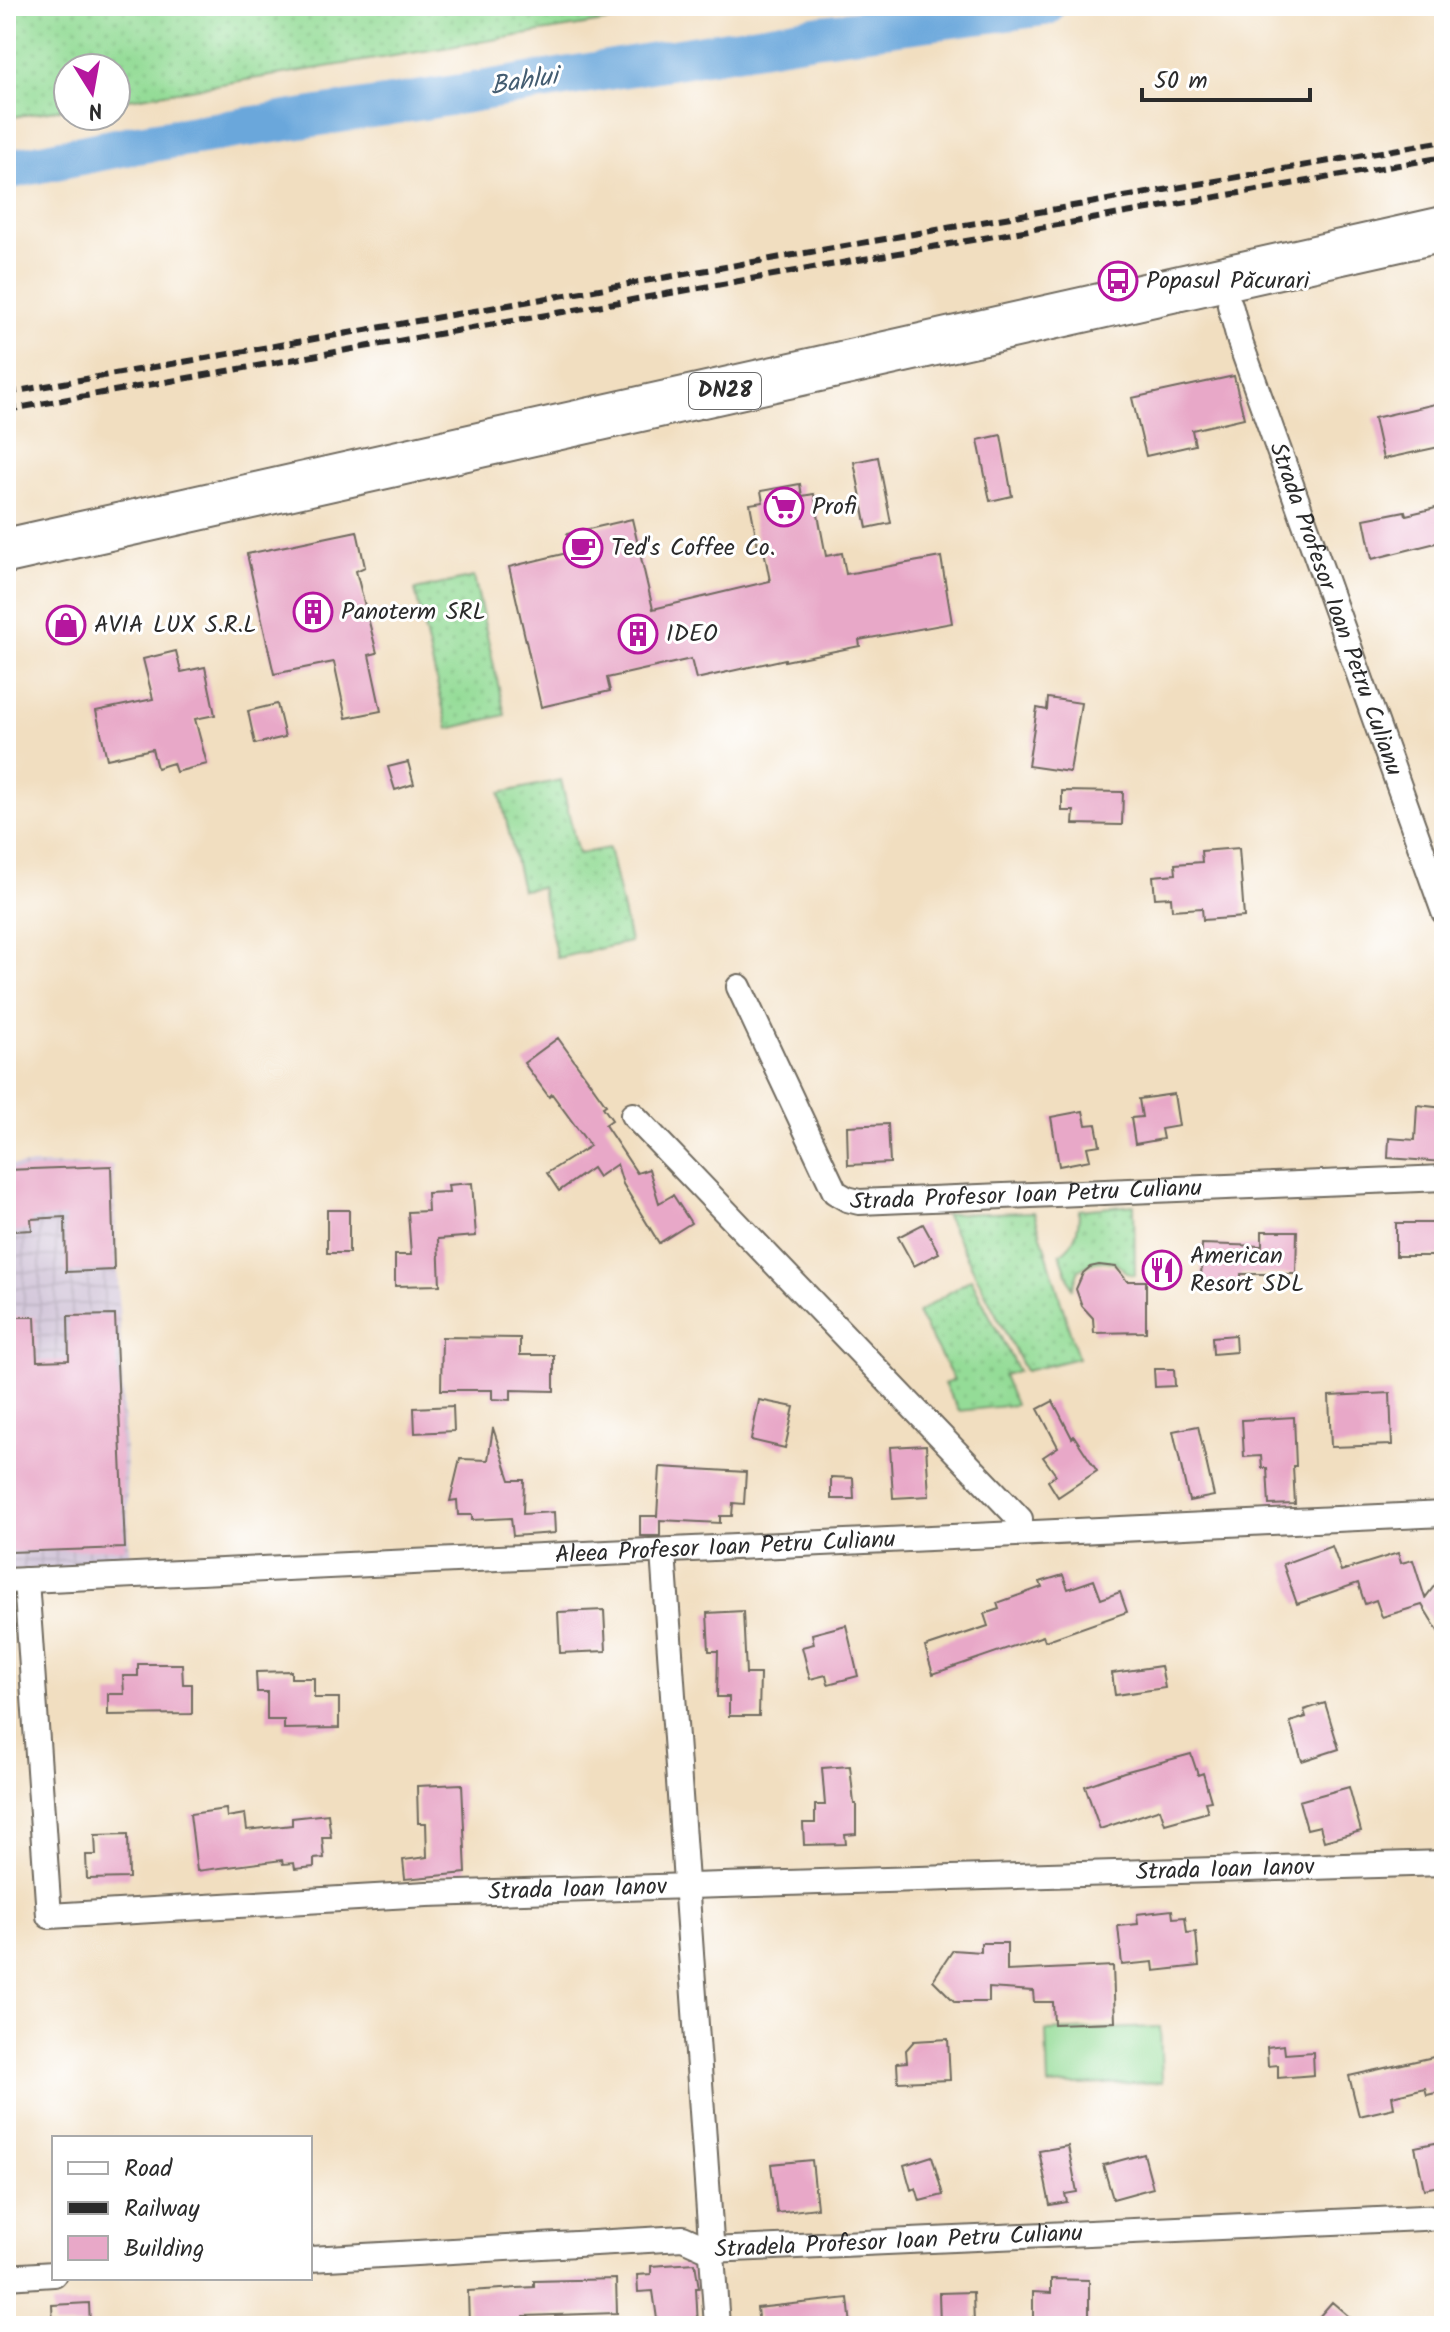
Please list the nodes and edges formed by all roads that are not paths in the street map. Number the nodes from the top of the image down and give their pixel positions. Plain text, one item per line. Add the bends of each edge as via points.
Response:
1 (1444, 229) edge
2 (1444, 258) edge
3 (1230, 305) junction
4 (6, 551) edge
5 (6, 580) edge
6 (1444, 912) edge
7 (739, 987) dead end
8 (633, 1115) dead end
9 (1444, 1178) edge
10 (1444, 1514) edge
11 (1020, 1533) junction
12 (663, 1552) junction
13 (16, 1580) edge
14 (1444, 1863) edge
15 (686, 1887) junction
16 (1444, 2217) edge
17 (710, 2250) junction
18 (312, 2259) edge
19 (52, 2274) edge
20 (6, 2277) edge
21 (717, 2326) edge

1 - 4 highway, DN28
2 - 3 highway, DN28
3 - 5 highway, DN28
3 - 6 street, Strada Profesor Ioan Petru Culianu
7 - 9 street, Strada Profesor Ioan Petru Culianu via 835,1192 847,1199
8 - 11 street via 1020,1519
10 - 11 street, Aleea Profesor Ioan Petru Culianu
11 - 12 street, Aleea Profesor Ioan Petru Culianu
12 - 13 street, Aleea Profesor Ioan Petru Culianu
12 - 15 street
13 - 15 street, Strada Ioan Ianov via 49,1916 427,1894
14 - 15 street, Strada Ioan Ianov
15 - 17 street
16 - 17 street, Stradela Profesor Ioan Petru Culianu
17 - 18 street, Stradela Profesor Ioan Petru Culianu via 683,2238
17 - 21 street
19 - 20 street

